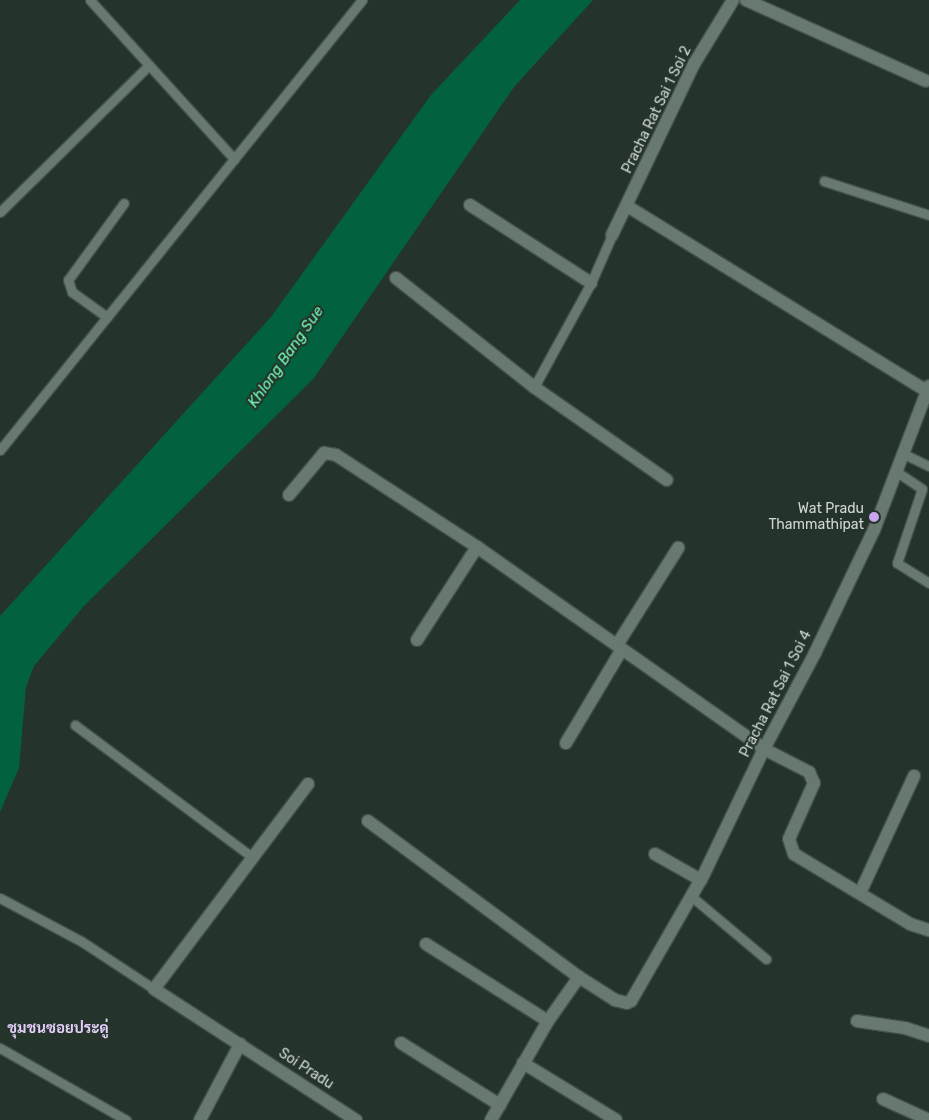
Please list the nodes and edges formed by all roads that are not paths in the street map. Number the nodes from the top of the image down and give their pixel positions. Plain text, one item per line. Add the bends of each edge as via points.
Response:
1 (90, 0) edge
2 (362, 0) edge
3 (733, 0) edge
4 (746, 0) edge
5 (149, 66) junction
6 (926, 81) dead end
7 (234, 159) junction
8 (824, 181) dead end
9 (124, 202) dead end
10 (470, 206) dead end
11 (627, 206) junction
12 (0, 212) edge
13 (929, 216) edge
14 (612, 235) joint
15 (396, 278) dead end
16 (591, 283) junction
17 (108, 317) junction
18 (534, 387) junction
19 (928, 389) edge
20 (0, 450) edge
21 (904, 454) junction
22 (929, 466) edge
23 (896, 472) junction
24 (668, 480) dead end
25 (289, 496) dead end
26 (477, 547) junction
27 (678, 548) dead end
28 (929, 583) edge
29 (417, 640) dead end
30 (620, 647) junction
31 (75, 725) dead end
32 (566, 743) dead end
33 (764, 749) junction
34 (914, 776) dead end
35 (308, 784) dead end
36 (368, 822) dead end
37 (656, 854) dead end
38 (252, 857) junction
39 (701, 880) junction
40 (860, 893) junction
41 (691, 896) junction
42 (0, 898) edge
43 (929, 930) edge
44 (426, 944) dead end
45 (766, 959) dead end
46 (579, 977) junction
47 (154, 989) junction
48 (548, 1021) junction
49 (857, 1021) dead end
50 (929, 1036) edge
51 (401, 1043) dead end
52 (240, 1044) junction
53 (0, 1048) edge
54 (523, 1063) junction
55 (883, 1099) dead end
56 (500, 1105) junction
57 (126, 1120) edge
58 (200, 1120) edge
59 (356, 1120) edge
60 (491, 1120) edge
61 (616, 1120) edge
62 (929, 1120) edge

1 - 5 lane
2 - 7 lane
3 - 11 street, Pracha Rat Sai 1 Soi 2 via 694,64
4 - 6 street
5 - 7 lane
5 - 12 lane
7 - 17 lane
8 - 13 lane
9 - 17 lane via 68,280 72,292
10 - 16 street
11 - 14 street, Pracha Rat Sai 1 Soi 2
11 - 19 street
14 - 16 lane
15 - 18 street
16 - 18 lane
17 - 20 lane
18 - 24 street
19 - 21 street, Pracha Rat Sai 1 Soi 4
21 - 22 lane
21 - 23 street, Pracha Rat Sai 1 Soi 4
23 - 28 lane via 922,489 896,563
23 - 33 street, Pracha Rat Sai 1 Soi 4 via 874,530 820,644
25 - 26 street via 307,470 324,452 330,452
26 - 29 street
26 - 30 street
27 - 30 street
30 - 32 street
30 - 33 street
31 - 38 lane
33 - 39 street, Pracha Rat Sai 1 Soi 4
33 - 40 street via 809,772 814,784 788,839 794,854
34 - 40 street
35 - 38 street
36 - 46 street
37 - 39 street
38 - 47 street
39 - 41 street, Pracha Rat Sai 1 Soi 4
40 - 43 street via 910,924
41 - 45 lane
41 - 46 street, Pracha Rat Sai 1 Soi 4 via 627,1004
42 - 47 lane via 82,941
44 - 48 street
46 - 48 street
47 - 52 street, Soi Pradu
48 - 54 street
49 - 50 street via 905,1028
51 - 56 street
52 - 58 street
52 - 59 street, Soi Pradu
53 - 57 lane
54 - 56 street
54 - 61 street
55 - 62 street
56 - 60 street

